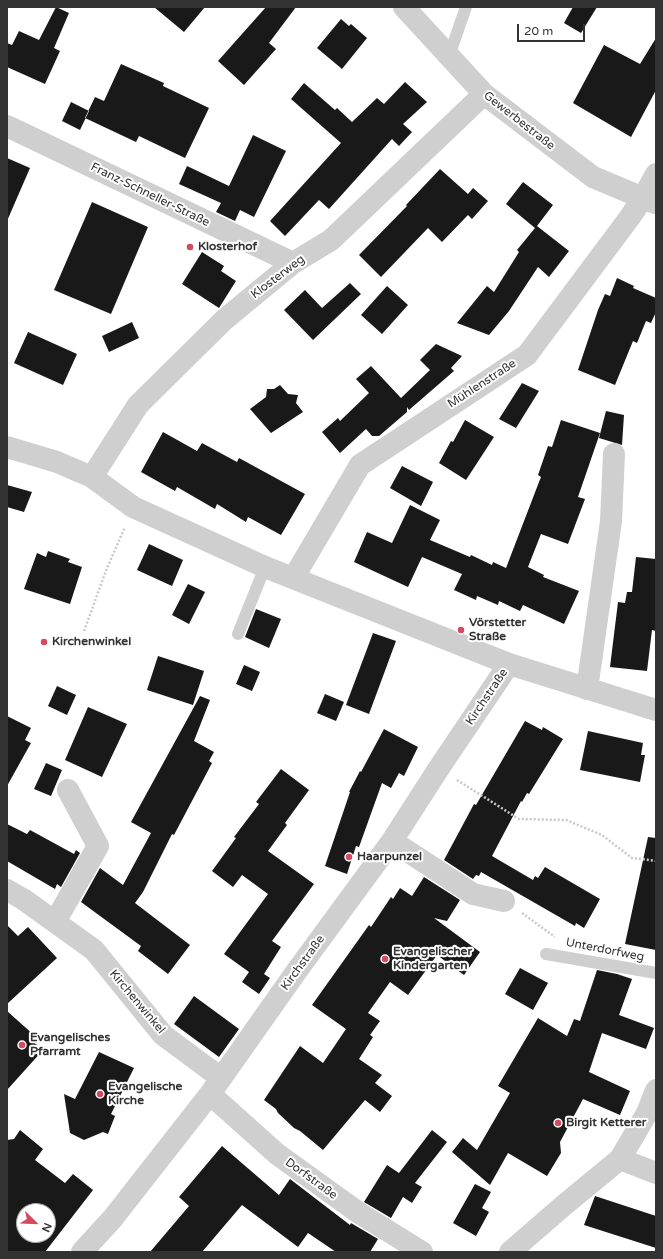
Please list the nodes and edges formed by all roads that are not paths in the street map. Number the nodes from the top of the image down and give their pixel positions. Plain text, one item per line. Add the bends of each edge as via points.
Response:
1 (404, 7) edge
2 (466, 7) edge
3 (449, 56) junction
4 (484, 94) junction
5 (7, 126) edge
6 (656, 174) edge
7 (649, 201) edge
8 (293, 263) junction
9 (7, 447) edge
10 (614, 454) dead end
11 (92, 477) junction
12 (265, 566) junction
13 (294, 577) junction
14 (238, 634) dead end
15 (510, 664) junction
16 (587, 689) junction
17 (656, 710) edge
18 (68, 790) dead end
19 (392, 841) junction
20 (12, 900) edge
21 (504, 901) road end
22 (55, 922) junction
23 (546, 954) dead end
24 (656, 973) edge
25 (216, 1086) junction
26 (656, 1090) edge
27 (620, 1159) junction
28 (656, 1173) edge
29 (82, 1252) edge
30 (422, 1252) edge
31 (510, 1252) edge

1 - 3 street, Gewerbestraße
2 - 3 lane
3 - 4 street, Gewerbestraße
4 - 7 street, Gewerbestraße via 593,177
4 - 8 street, Klosterweg via 331,240
5 - 8 street, Franz-Schneller-Straße
6 - 7 street, Mühlenstraße
7 - 13 street, Mühlenstraße via 526,355 360,465
8 - 11 street, Klosterweg via 224,320 138,405
9 - 11 street via 57,462
10 - 16 street via 610,521
11 - 12 street via 133,507
12 - 13 street
12 - 14 lane
13 - 15 street
15 - 16 street
15 - 19 street, Kirchstraße via 438,768
16 - 17 street
18 - 22 street via 98,846
19 - 21 street via 473,894
19 - 25 street, Kirchstraße
20 - 22 street, Kirchenwinkel
22 - 25 street, Kirchenwinkel via 94,950 163,1035
23 - 24 lane
25 - 29 street, Kirchstraße via 113,1218
25 - 30 street, Dorfstraße via 277,1154 359,1213
26 - 27 street via 647,1113
27 - 28 street
27 - 31 street

